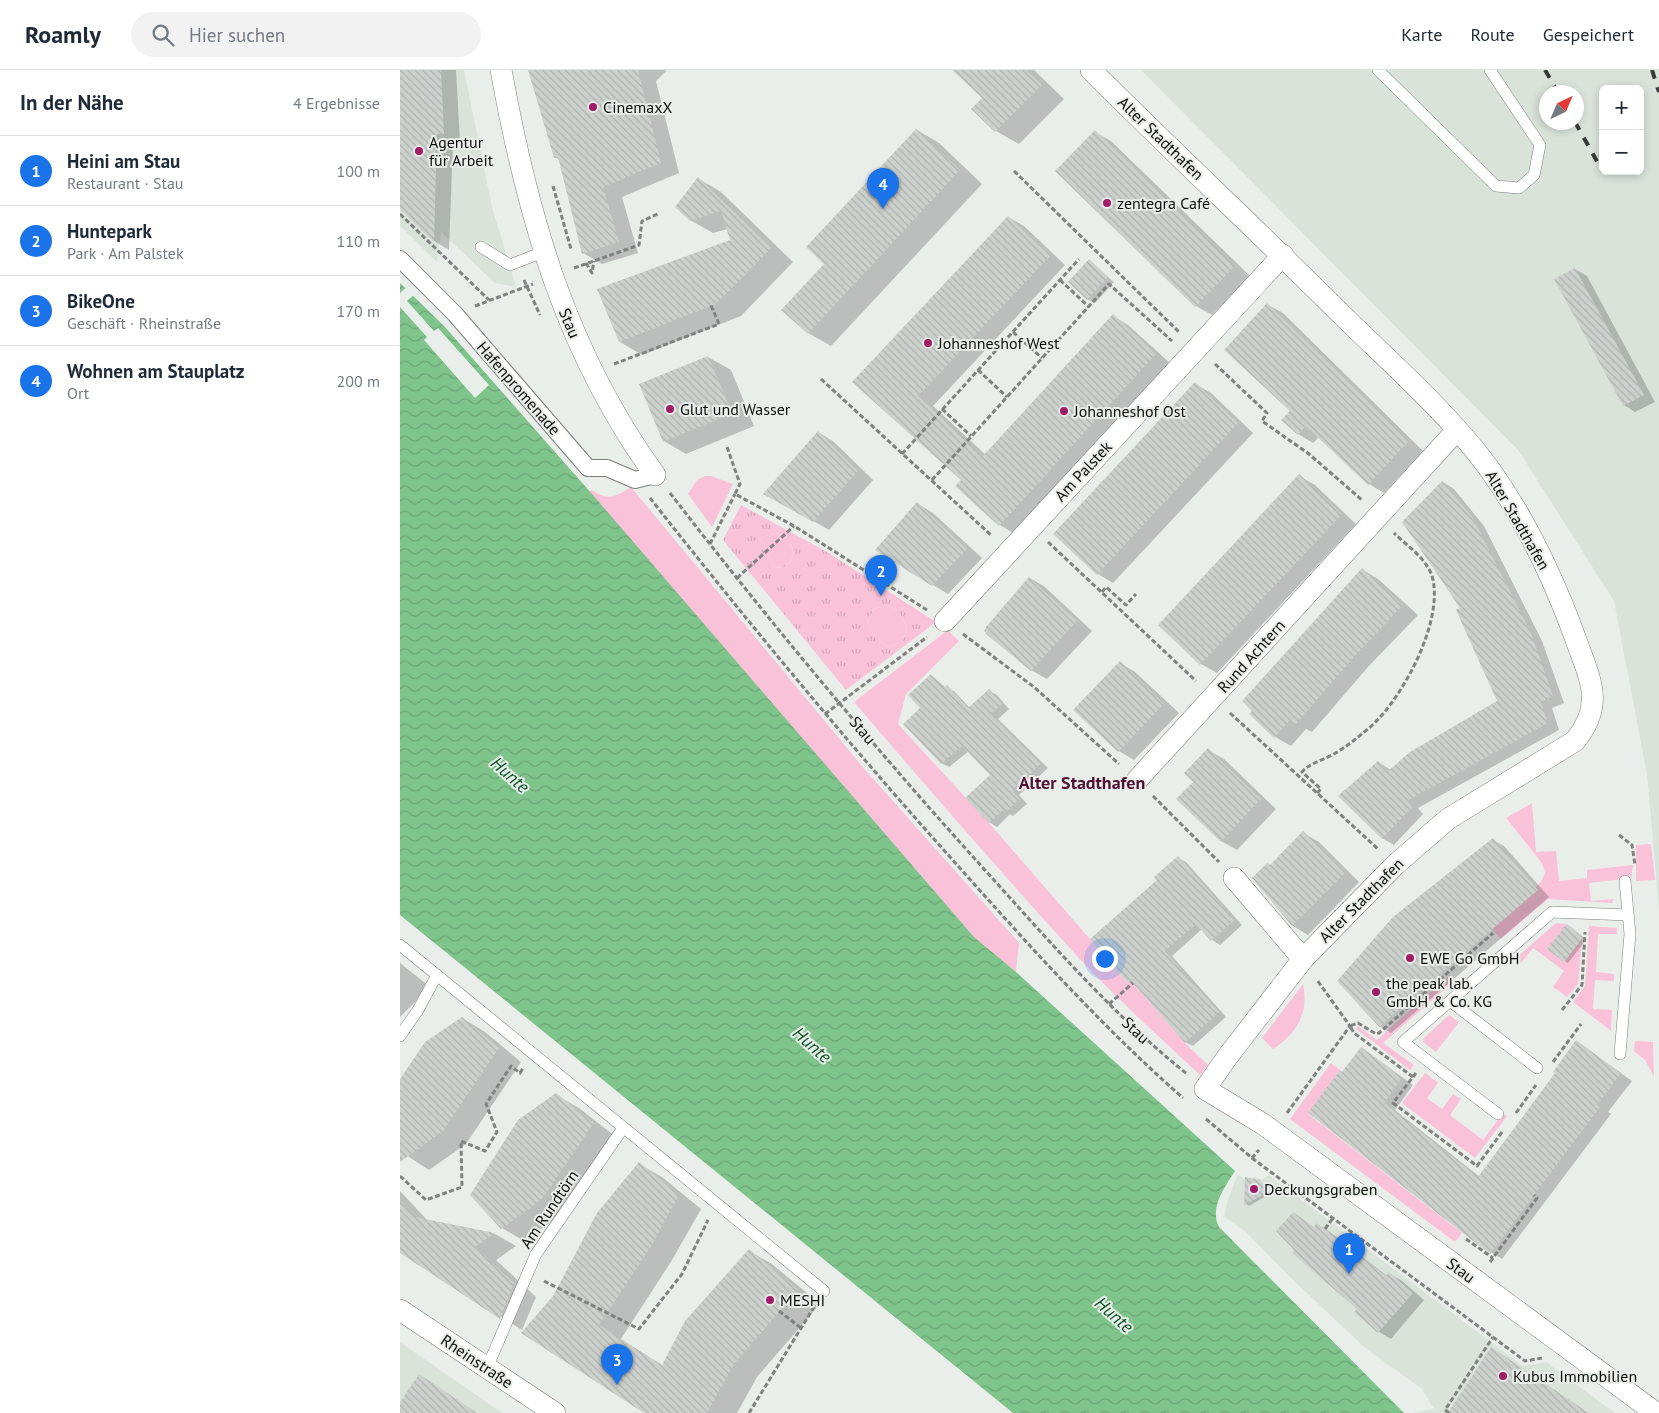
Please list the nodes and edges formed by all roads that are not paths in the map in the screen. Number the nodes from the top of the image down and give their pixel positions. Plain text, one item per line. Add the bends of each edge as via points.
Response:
1 (501, 70) edge
2 (1090, 70) edge
3 (1378, 70) edge
4 (1490, 70) edge
5 (481, 247) dead end
6 (543, 252) junction
7 (1283, 255) junction
8 (400, 259) edge
9 (1457, 430) junction
10 (645, 477) joint
11 (945, 621) road end
12 (1137, 780) road end
13 (1234, 878) road end
14 (1625, 883) road end
15 (1628, 915) junction
16 (400, 945) edge
17 (1302, 959) junction
18 (437, 975) junction
19 (1450, 1001) junction
20 (400, 1036) edge
21 (1620, 1054) dead end
22 (1537, 1068) dead end
23 (1205, 1089) joint
24 (1498, 1114) dead end
25 (623, 1128) junction
26 (824, 1291) road end
27 (400, 1310) edge
28 (487, 1368) junction
29 (555, 1413) edge
30 (1656, 1413) edge

1 - 6 street, Stau via 525,187
2 - 7 street, Alter Stadthafen
3 - 4 lane via 1496,186 1518,188 1534,175 1540,145
5 - 6 lane via 510,265
6 - 10 street, Stau via 568,321
7 - 9 street, Alter Stadthafen
7 - 11 street, Am Palstek
8 - 10 street, Hafenpromenade via 455,314 588,468 607,468
9 - 12 street, Rund Achtern
9 - 17 street, Alter Stadthafen via 1487,466 1513,506 1550,575 1592,686 1593,708 1586,727 1575,742 1448,818 1395,865
13 - 17 street
14 - 15 lane
15 - 19 lane via 1552,912
15 - 21 lane via 1630,934
16 - 18 lane
17 - 23 street, Alter Stadthafen
18 - 20 lane
18 - 25 lane
19 - 22 lane
19 - 24 lane via 1402,1042
23 - 30 street, Stau via 1273,1131
25 - 26 lane
25 - 28 lane, Am Rundtörn via 536,1254
27 - 28 street, Rheinstraße
28 - 29 street, Rheinstraße

